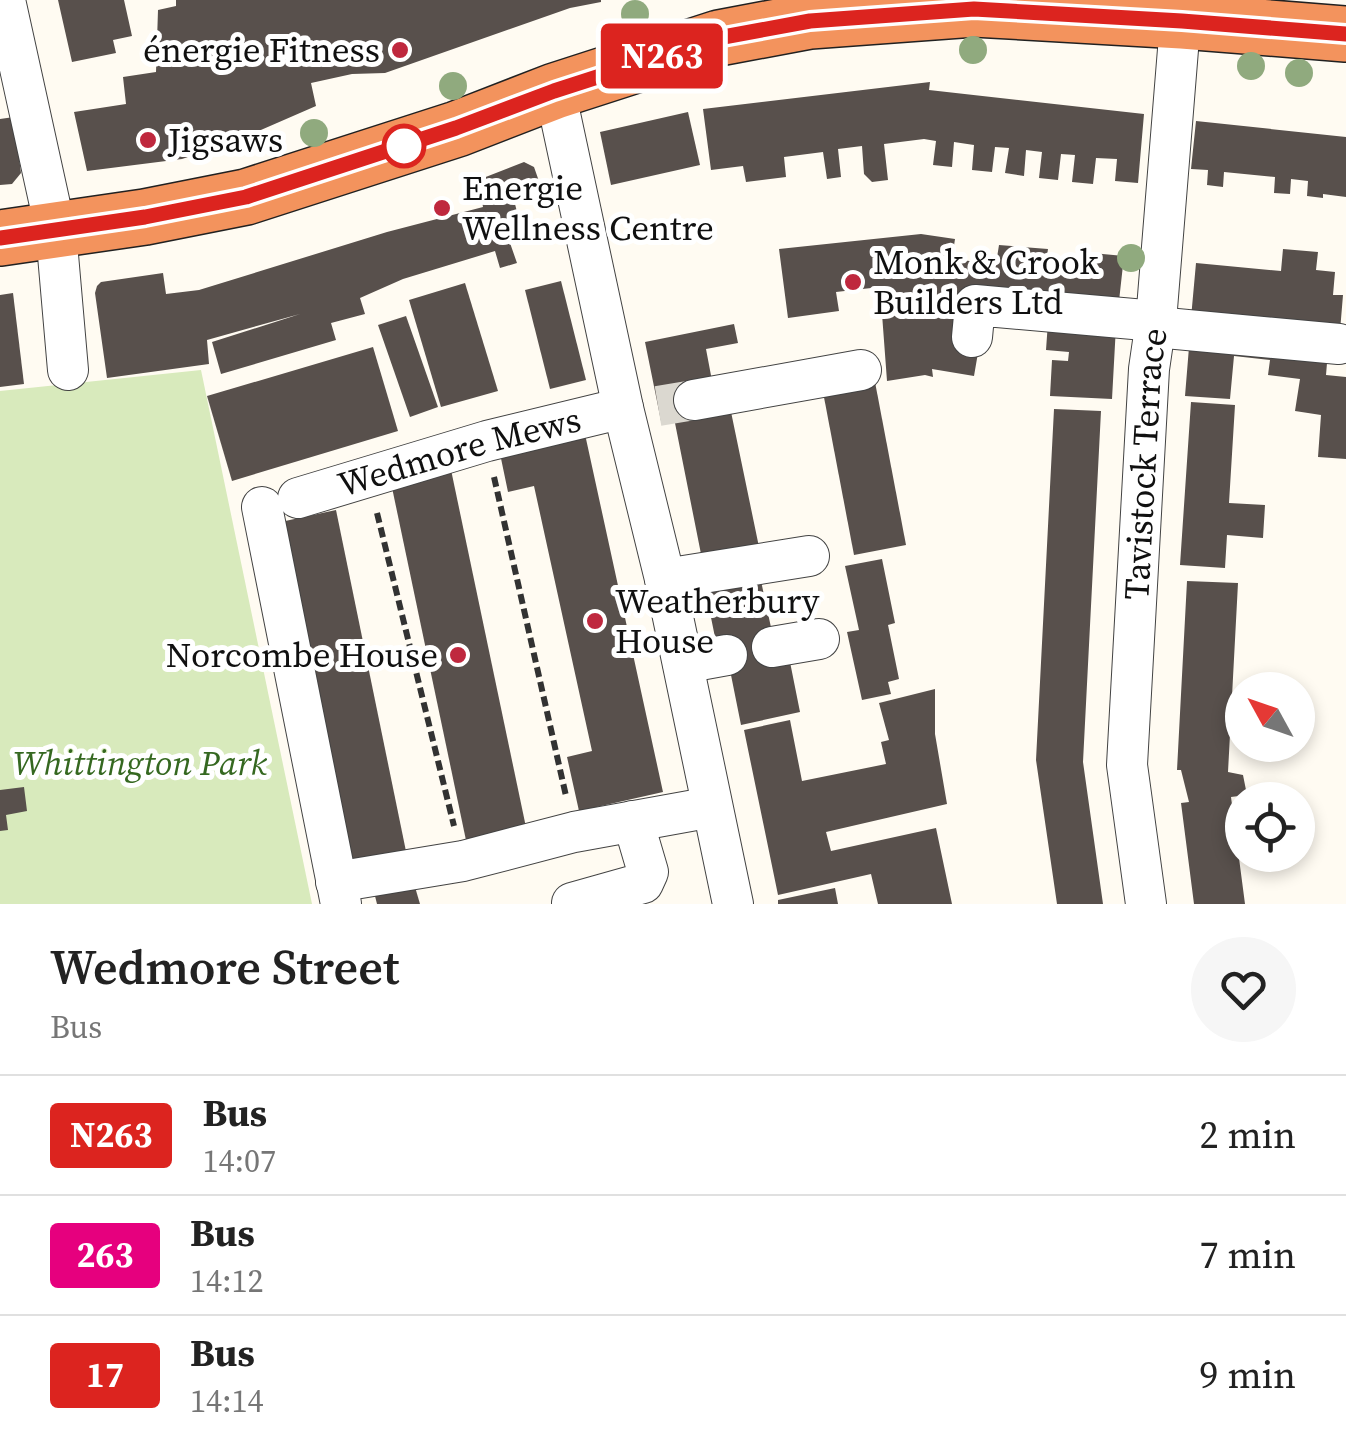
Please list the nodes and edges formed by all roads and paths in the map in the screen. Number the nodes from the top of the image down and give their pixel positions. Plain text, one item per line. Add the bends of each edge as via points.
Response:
1 (4, 0) edge
2 (974, 5) edge
3 (808, 10) edge
4 (1182, 10) edge
5 (1346, 34) edge
6 (554, 91) junction
7 (56, 232) junction
8 (0, 238) edge
9 (1155, 324) junction
10 (972, 337) dead end
11 (1339, 344) dead end
12 (68, 370) dead end
13 (861, 370) dead end
14 (650, 408) junction
15 (487, 441) junction
16 (368, 476) junction
17 (809, 556) dead end
18 (665, 579) junction
19 (819, 638) dead end
20 (772, 647) dead end
21 (727, 655) dead end
22 (683, 663) junction
23 (712, 807) junction
24 (633, 821) junction
25 (574, 832) junction
26 (463, 861) junction
27 (338, 893) edge
28 (572, 902) edge
29 (733, 904) edge
30 (1146, 904) edge

1 - 7 street
2 - 3 highway
2 - 4 highway
3 - 6 highway
4 - 5 highway
4 - 9 street, Tavistock Terrace
6 - 7 highway via 246,197
6 - 14 street
7 - 8 highway
7 - 12 street
9 - 10 street via 976,306
9 - 11 street
9 - 30 street, Tavistock Terrace via 1127,765
13 - 14 street, Wedmore Mews
14 - 15 street, Wedmore Mews
14 - 18 street
15 - 16 street, Wedmore Mews
15 - 25 path
16 - 26 path
16 - 27 street, Wedmore Mews via 280,503
17 - 18 street
18 - 22 street
19 - 20 street
21 - 22 street
22 - 23 street
23 - 24 street
23 - 29 street
24 - 25 street
24 - 28 street via 648,872 643,883
25 - 26 street
26 - 27 street

